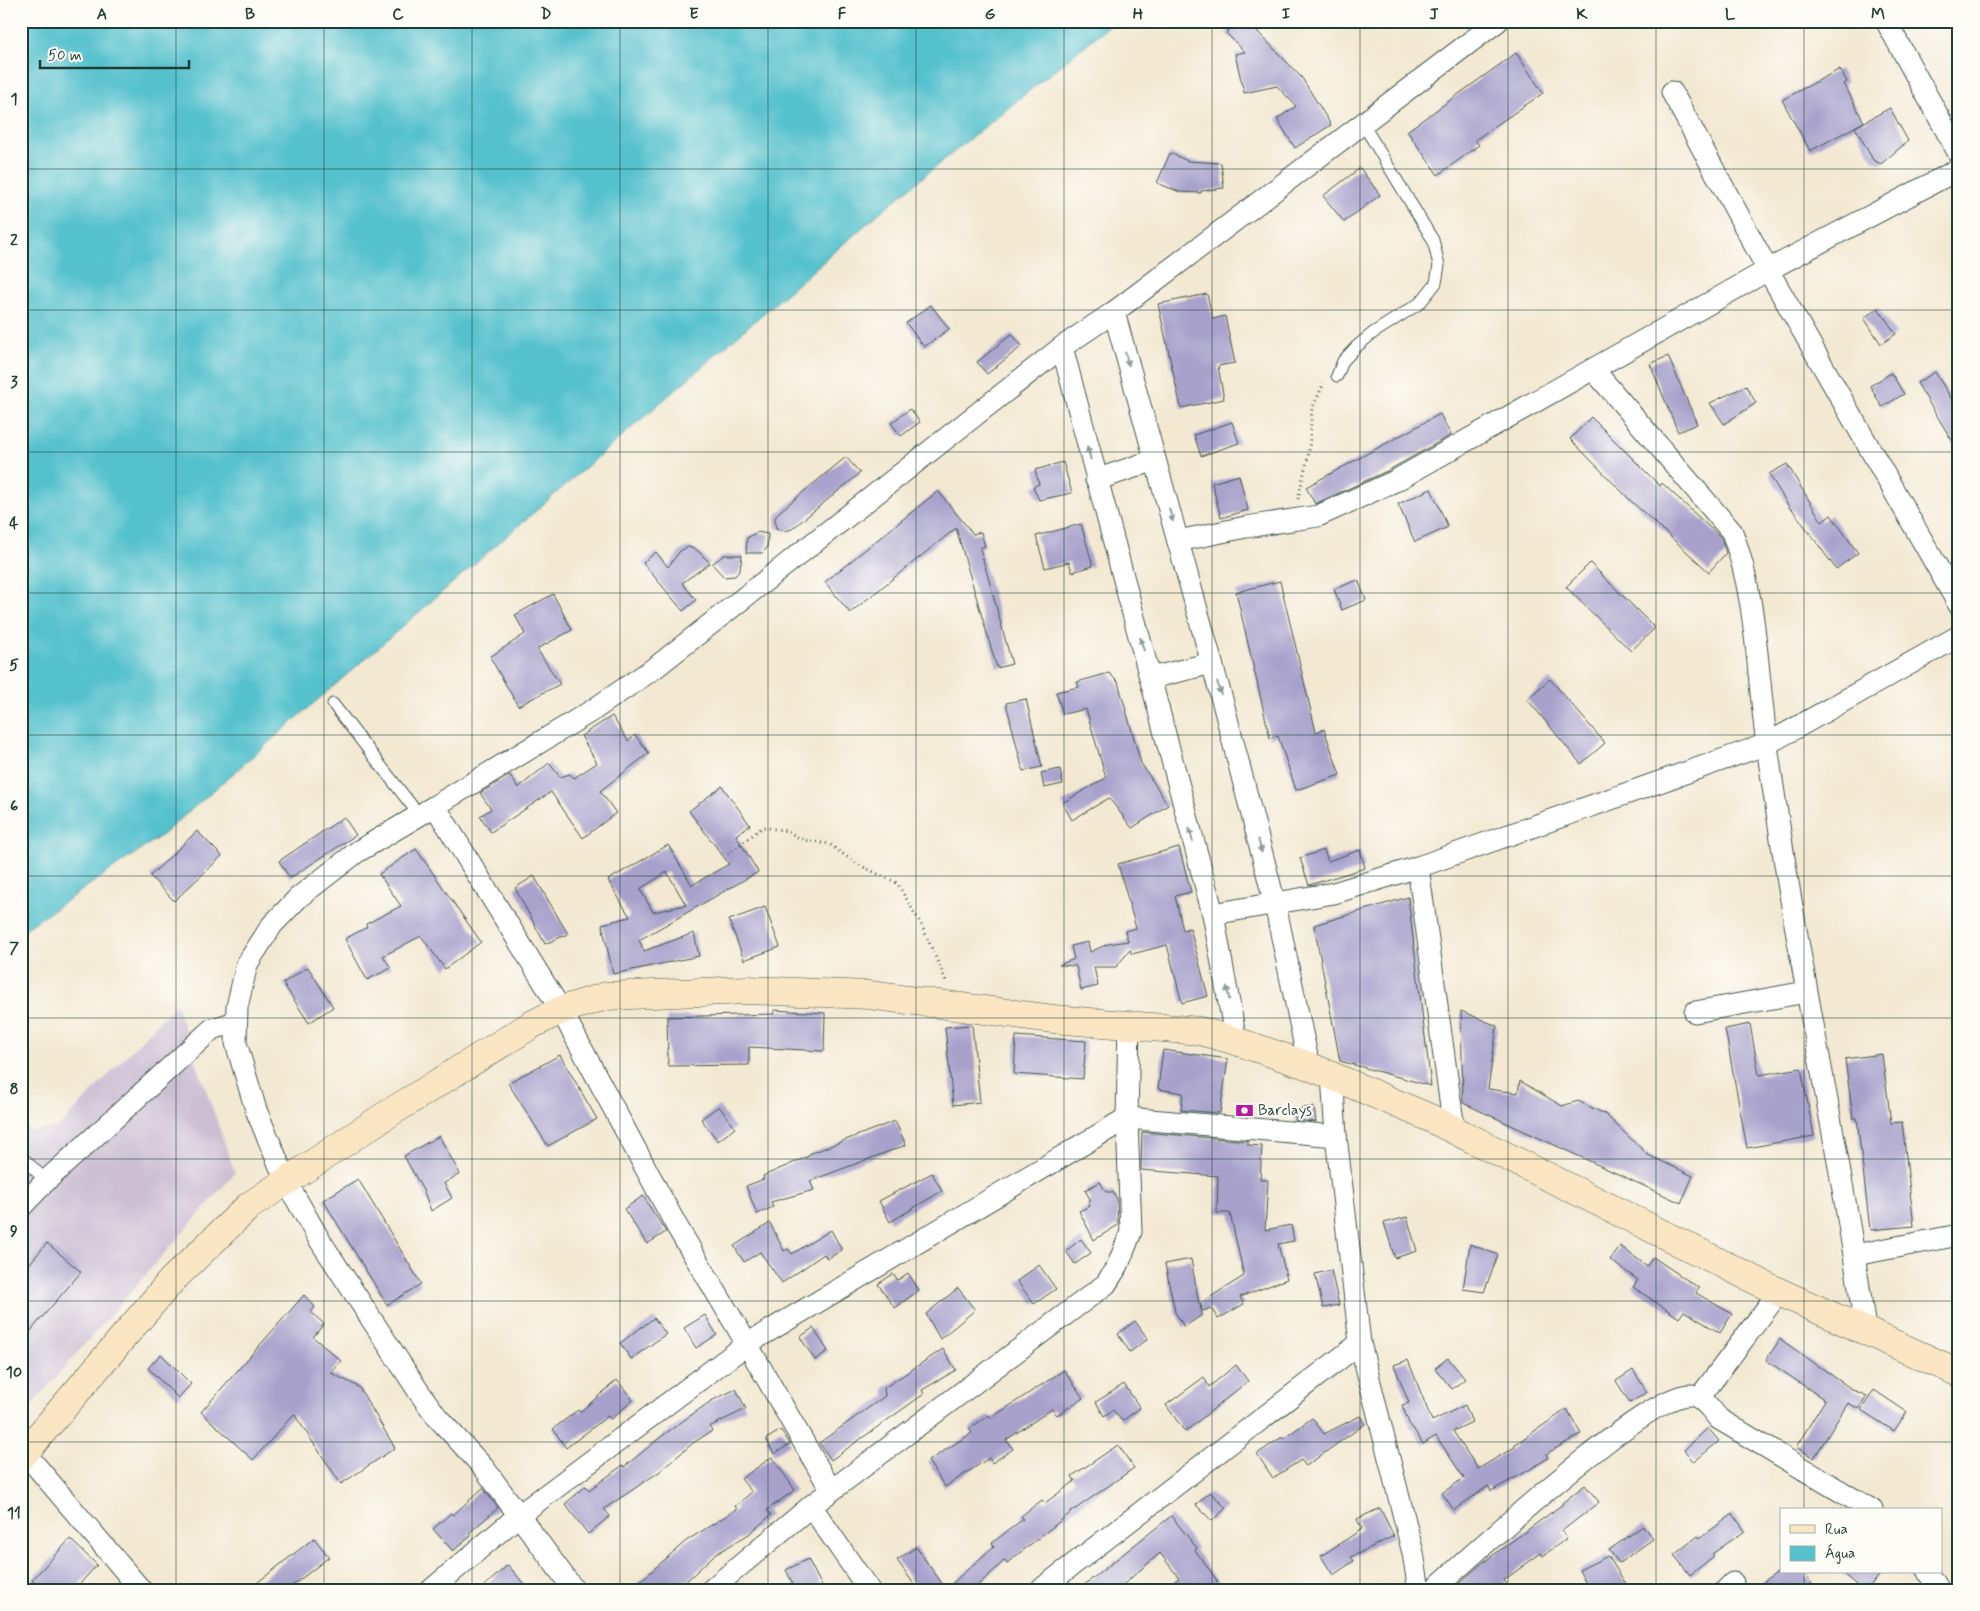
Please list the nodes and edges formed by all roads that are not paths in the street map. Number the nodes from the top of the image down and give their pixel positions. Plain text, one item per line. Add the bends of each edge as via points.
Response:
1 (1498, 21) edge
2 (1886, 21) edge
3 (1672, 92) dead end
4 (1363, 124) junction
5 (1958, 156) edge
6 (1768, 270) junction
7 (1114, 312) junction
8 (1062, 347) junction
9 (1593, 369) junction
10 (1337, 376) road end
11 (1155, 460) junction
12 (1096, 480) junction
13 (1178, 541) junction
14 (1959, 605) edge
15 (1959, 636) edge
16 (1212, 663) junction
17 (1152, 678) junction
18 (332, 704) dead end
19 (1767, 744) junction
20 (427, 810) junction
21 (1418, 867) junction
22 (1275, 904) junction
23 (1213, 914) junction
24 (1806, 992) junction
25 (560, 1010) junction
26 (1695, 1012) dead end
27 (236, 1022) junction
28 (1129, 1025) junction
29 (1236, 1041) junction
30 (1320, 1071) junction
31 (1127, 1118) junction
32 (1454, 1129) junction
33 (1336, 1136) junction
34 (21, 1156) edge
35 (46, 1181) junction
36 (286, 1181) junction
37 (21, 1207) edge
38 (1959, 1235) edge
39 (1855, 1255) junction
40 (1779, 1292) junction
41 (1865, 1329) junction
42 (1360, 1343) junction
43 (747, 1344) junction
44 (1959, 1373) edge
45 (1700, 1397) junction
46 (23, 1455) edge
47 (831, 1490) junction
48 (810, 1506) junction
49 (1869, 1508) edge
50 (518, 1516) junction
51 (1929, 1574) edge
52 (141, 1590) edge
53 (431, 1590) edge
54 (574, 1590) edge
55 (712, 1590) edge
56 (869, 1590) edge
57 (1040, 1590) edge
58 (1419, 1590) edge
59 (1433, 1590) edge
60 (1939, 1590) edge

1 - 4 street
2 - 5 street
3 - 6 street
4 - 7 street
4 - 10 lane via 1433,240 1439,265 1436,284 1420,303 1356,347 1343,361
5 - 6 street via 1836,236
6 - 9 street
6 - 14 street
7 - 8 street
7 -> 11 street
12 -> 8 street
8 - 20 street via 656,667 593,710
9 - 13 street via 1395,481 1318,516
9 - 19 street via 1732,532 1741,555 1755,620
11 - 12 street
11 -> 13 street
17 -> 12 street
13 - 16 street
15 - 19 street
16 - 17 street
16 -> 22 street
23 -> 17 street
18 - 20 lane
19 - 21 street
19 - 24 street
20 - 25 street
20 - 27 street via 357,852 299,897 272,925 247,964
21 - 22 street via 1334,894
21 - 32 street
22 - 23 street
22 - 30 street
29 -> 23 street
24 - 26 street
24 - 39 street
25 - 28 street via 606,996 748,990 869,995
25 - 36 street via 380,1119
25 - 43 street via 676,1225
27 - 35 street via 212,1029
27 - 36 street via 236,1043 256,1110
28 - 29 street via 1200,1031
28 - 31 street
29 - 30 street
30 - 32 street
30 - 33 street
31 - 33 street
31 - 43 street
31 - 47 street via 1131,1232 1118,1265 1106,1284
32 - 40 street
33 - 42 street
34 - 35 lane
35 - 37 street
36 - 46 street via 249,1206 172,1280
36 - 50 street via 319,1239 419,1392 437,1417 484,1468
38 - 39 street
39 - 41 street
40 - 41 street
40 - 45 street
41 - 44 street
42 - 57 street
42 - 58 street via 1413,1553
43 - 47 street
43 - 50 street
45 - 49 street via 1719,1419
45 - 59 street via 1679,1396 1610,1438
46 - 52 street
47 - 48 street
48 - 55 street
48 - 56 street
50 - 53 street
50 - 54 street
51 - 60 street

